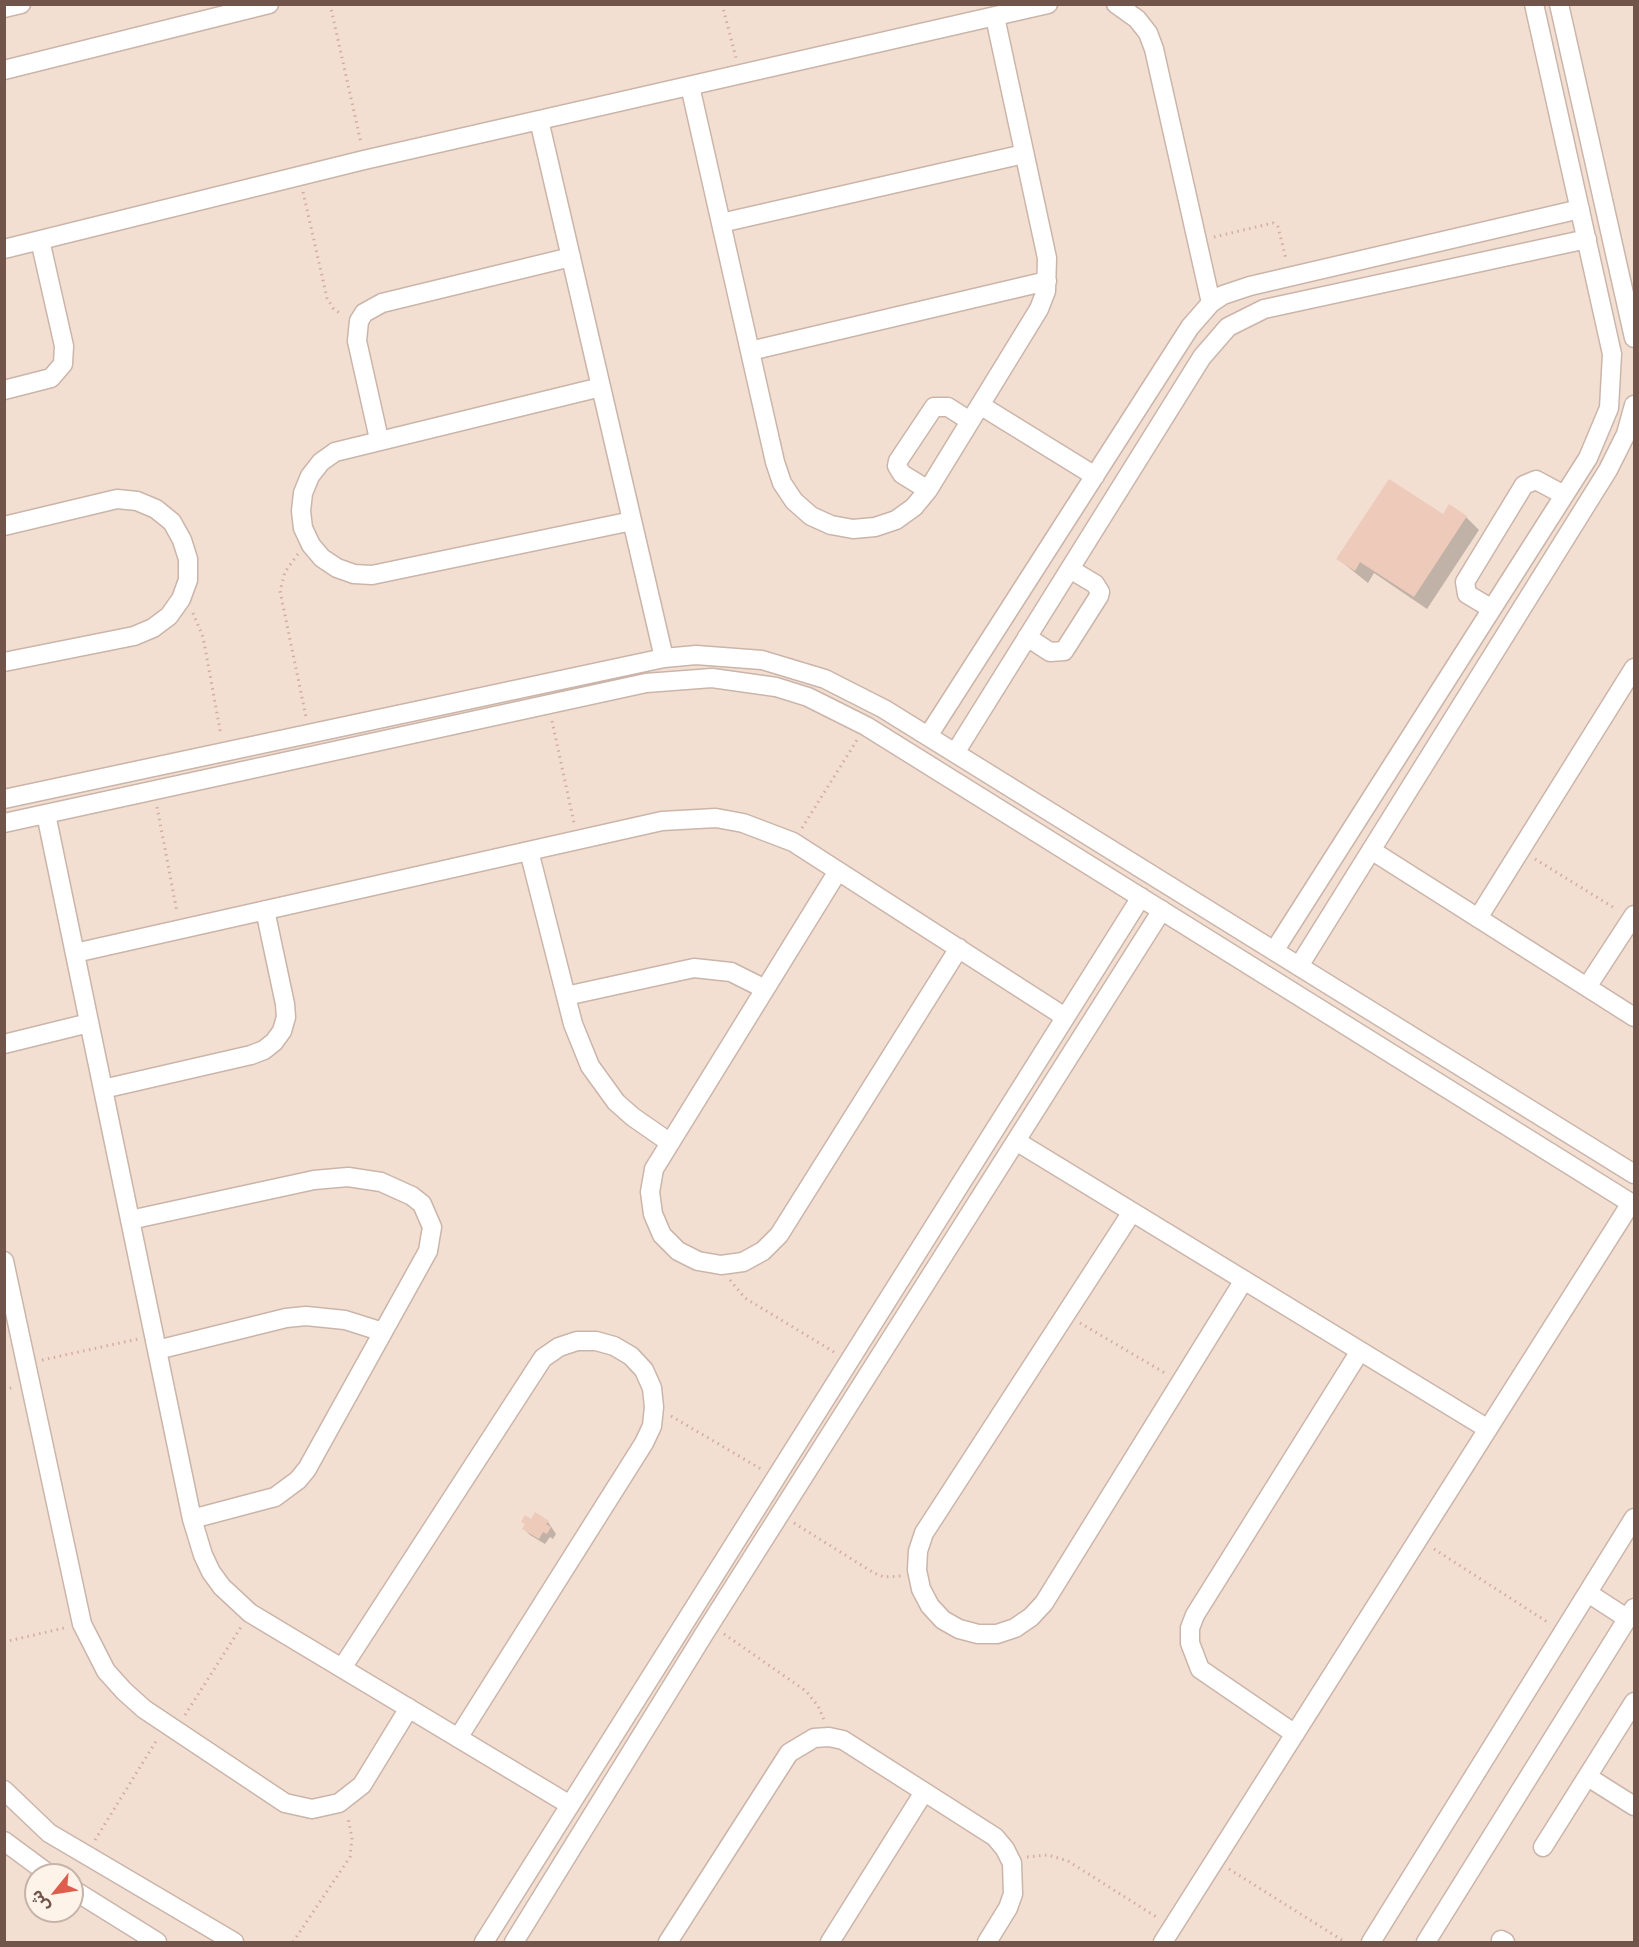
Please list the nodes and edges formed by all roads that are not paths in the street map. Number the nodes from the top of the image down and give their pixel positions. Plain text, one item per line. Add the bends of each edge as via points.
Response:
1 (21, 4) edge
2 (269, 4) edge
3 (1048, 4) edge
4 (1116, 4) edge
5 (1534, 4) edge
6 (1559, 4) edge
7 (4, 8) edge
8 (995, 17) junction
9 (4, 70) edge
10 (690, 86) junction
11 (539, 120) junction
12 (1024, 154) junction
13 (1580, 208) junction
14 (721, 223) junction
15 (1587, 239) junction
16 (40, 240) junction
17 (4, 249) edge
18 (571, 257) junction
19 (1047, 281) junction
20 (1628, 282) edge
21 (1211, 303) junction
22 (1635, 338) edge
23 (750, 351) junction
24 (601, 387) junction
25 (4, 390) edge
26 (980, 405) junction
27 (1635, 405) edge
28 (970, 421) junction
29 (379, 440) junction
30 (1095, 476) junction
31 (928, 490) junction
32 (1564, 495) junction
33 (632, 521) junction
34 (4, 526) edge
35 (1070, 569) junction
36 (1492, 609) junction
37 (1027, 637) junction
38 (664, 658) junction
39 (4, 662) edge
40 (1635, 668) edge
41 (928, 736) junction
42 (955, 753) junction
43 (4, 798) edge
44 (46, 814) junction
45 (4, 823) edge
46 (1371, 850) junction
47 (529, 851) junction
48 (838, 871) junction
49 (1141, 897) junction
50 (265, 910) junction
51 (1162, 910) junction
52 (1633, 917) edge
53 (1478, 918) junction
54 (959, 948) junction
55 (1274, 951) junction
56 (75, 953) junction
57 (1299, 966) junction
58 (1587, 987) junction
59 (765, 989) junction
60 (566, 996) junction
61 (1065, 1017) junction
62 (1635, 1017) edge
63 (89, 1023) junction
64 (4, 1044) edge
65 (103, 1089) junction
66 (1016, 1141) junction
67 (669, 1142) junction
68 (1635, 1174) edge
69 (1633, 1204) edge
70 (1132, 1212) junction
71 (130, 1220) junction
72 (4, 1261) edge
73 (1244, 1280) junction
74 (868, 1331) junction
75 (383, 1332) junction
76 (155, 1343) junction
77 (888, 1343) junction
78 (1360, 1351) junction
79 (1488, 1429) junction
80 (1635, 1518) edge
81 (192, 1519) junction
82 (1588, 1593) junction
83 (1631, 1613) edge
84 (685, 1622) junction
85 (707, 1629) junction
86 (342, 1668) junction
87 (1635, 1702) edge
88 (409, 1708) junction
89 (1294, 1734) junction
90 (458, 1738) junction
91 (1588, 1777) junction
92 (4, 1790) edge
93 (924, 1792) junction
94 (570, 1805) junction
95 (1635, 1806) edge
96 (4, 1841) edge
97 (1543, 1847) dead end
98 (34, 1863) edge
99 (84, 1896) edge
100 (1168, 1935) edge
101 (157, 1942) edge
102 (234, 1942) edge
103 (484, 1942) edge
104 (516, 1942) edge
105 (668, 1942) edge
106 (830, 1942) edge
107 (987, 1942) edge
108 (1371, 1942) edge
109 (1426, 1942) edge

1 - 7 street
2 - 9 street
3 - 8 street
4 - 21 street via 1137,19 1154,49
5 - 13 street
6 - 20 street
8 - 10 street
8 - 12 street
10 - 11 street
10 - 14 street
11 - 16 street
11 - 18 street
12 - 14 street
12 - 19 street via 1047,258
13 - 15 street
13 - 21 street via 1236,289
14 - 23 street
15 - 32 street via 1612,354 1612,390 1597,442
15 - 35 street via 1264,309 1237,321 1213,341 1202,357
16 - 17 street
16 - 25 street via 64,346 63,364 51,378
18 - 24 street
18 - 29 street via 372,306 359,321 357,341
19 - 23 street
19 - 26 street via 1039,309
20 - 22 street
21 - 30 street via 1190,327
23 - 31 street via 782,483 811,516 853,529 875,527 896,520
24 - 29 street
24 - 33 street
26 - 28 street
26 - 30 street
27 - 46 street via 1608,470
28 - 31 street
28 - 31 street via 948,407 934,407 898,461 902,474
29 - 33 street via 335,452 310,476 303,493 303,528 311,544 322,558 354,574 372,575
30 - 41 street
32 - 36 street
32 - 36 street via 1536,480 1524,485 1465,582 1467,594
33 - 38 street
34 - 39 street via 117,498 137,501 164,516 183,540 188,559 188,580 181,599 169,616 153,628 134,636
35 - 37 street
35 - 37 street via 1095,584 1099,596 1064,651 1050,652
36 - 55 street
37 - 42 street
38 - 41 street via 729,656 794,668 855,692
38 - 43 street
40 - 53 street
41 - 42 street
42 - 55 street
44 - 45 street
44 - 49 street via 646,683 712,678 797,693 838,710
44 - 56 street
46 - 53 street
46 - 57 street
47 - 48 street via 662,820 689,818 743,823 793,842
47 - 50 street
47 - 60 street
48 - 54 street
48 - 59 street
49 - 51 street
49 - 61 street
50 - 56 street
50 - 65 street via 286,1017 274,1042 251,1055
51 - 66 street
51 - 69 street
52 - 58 street
53 - 58 street
54 - 61 street
54 - 67 street via 779,1235 763,1251 743,1262 698,1262 678,1251 662,1235 653,1214 650,1192 654,1170
55 - 57 street
56 - 63 street
57 - 68 street
58 - 62 street
59 - 60 street via 731,972 694,968
59 - 67 street
60 - 67 street via 580,1046 602,1085 633,1117
61 - 74 street
63 - 64 street
63 - 65 street
65 - 71 street
66 - 70 street
66 - 77 street
69 - 79 street
70 - 73 street
70 - 73 street via 924,1533 918,1551 921,1589 943,1620 978,1634 997,1634 1015,1628 1044,1603
71 - 75 street via 330,1177 364,1178 397,1188 422,1204 429,1215 432,1239
71 - 76 street
72 - 88 street via 81,1623 106,1671 124,1691 285,1803 312,1809 339,1803 362,1785
73 - 78 street
74 - 77 street
74 - 84 street
75 - 76 street via 345,1320 306,1316
75 - 81 street via 298,1480 275,1497
76 - 81 street
77 - 85 street
78 - 79 street
78 - 89 street via 1190,1628 1190,1643 1200,1669
79 - 89 street
80 - 82 street
81 - 86 street via 203,1555 222,1587 250,1612
82 - 83 street
82 - 108 street
83 - 109 street
84 - 85 street
84 - 94 street
85 - 104 street
86 - 88 street
86 - 90 street via 543,1358 577,1341 615,1346 644,1370 652,1388 652,1426
87 - 91 street
88 - 90 street
89 - 100 street
90 - 94 street
91 - 95 street
91 - 97 street
92 - 102 street via 49,1833
93 - 105 street via 843,1740 814,1738 789,1753
93 - 106 street
93 - 107 street via 995,1837 1012,1863 1013,1894
94 - 103 street
96 - 98 street
99 - 101 street

